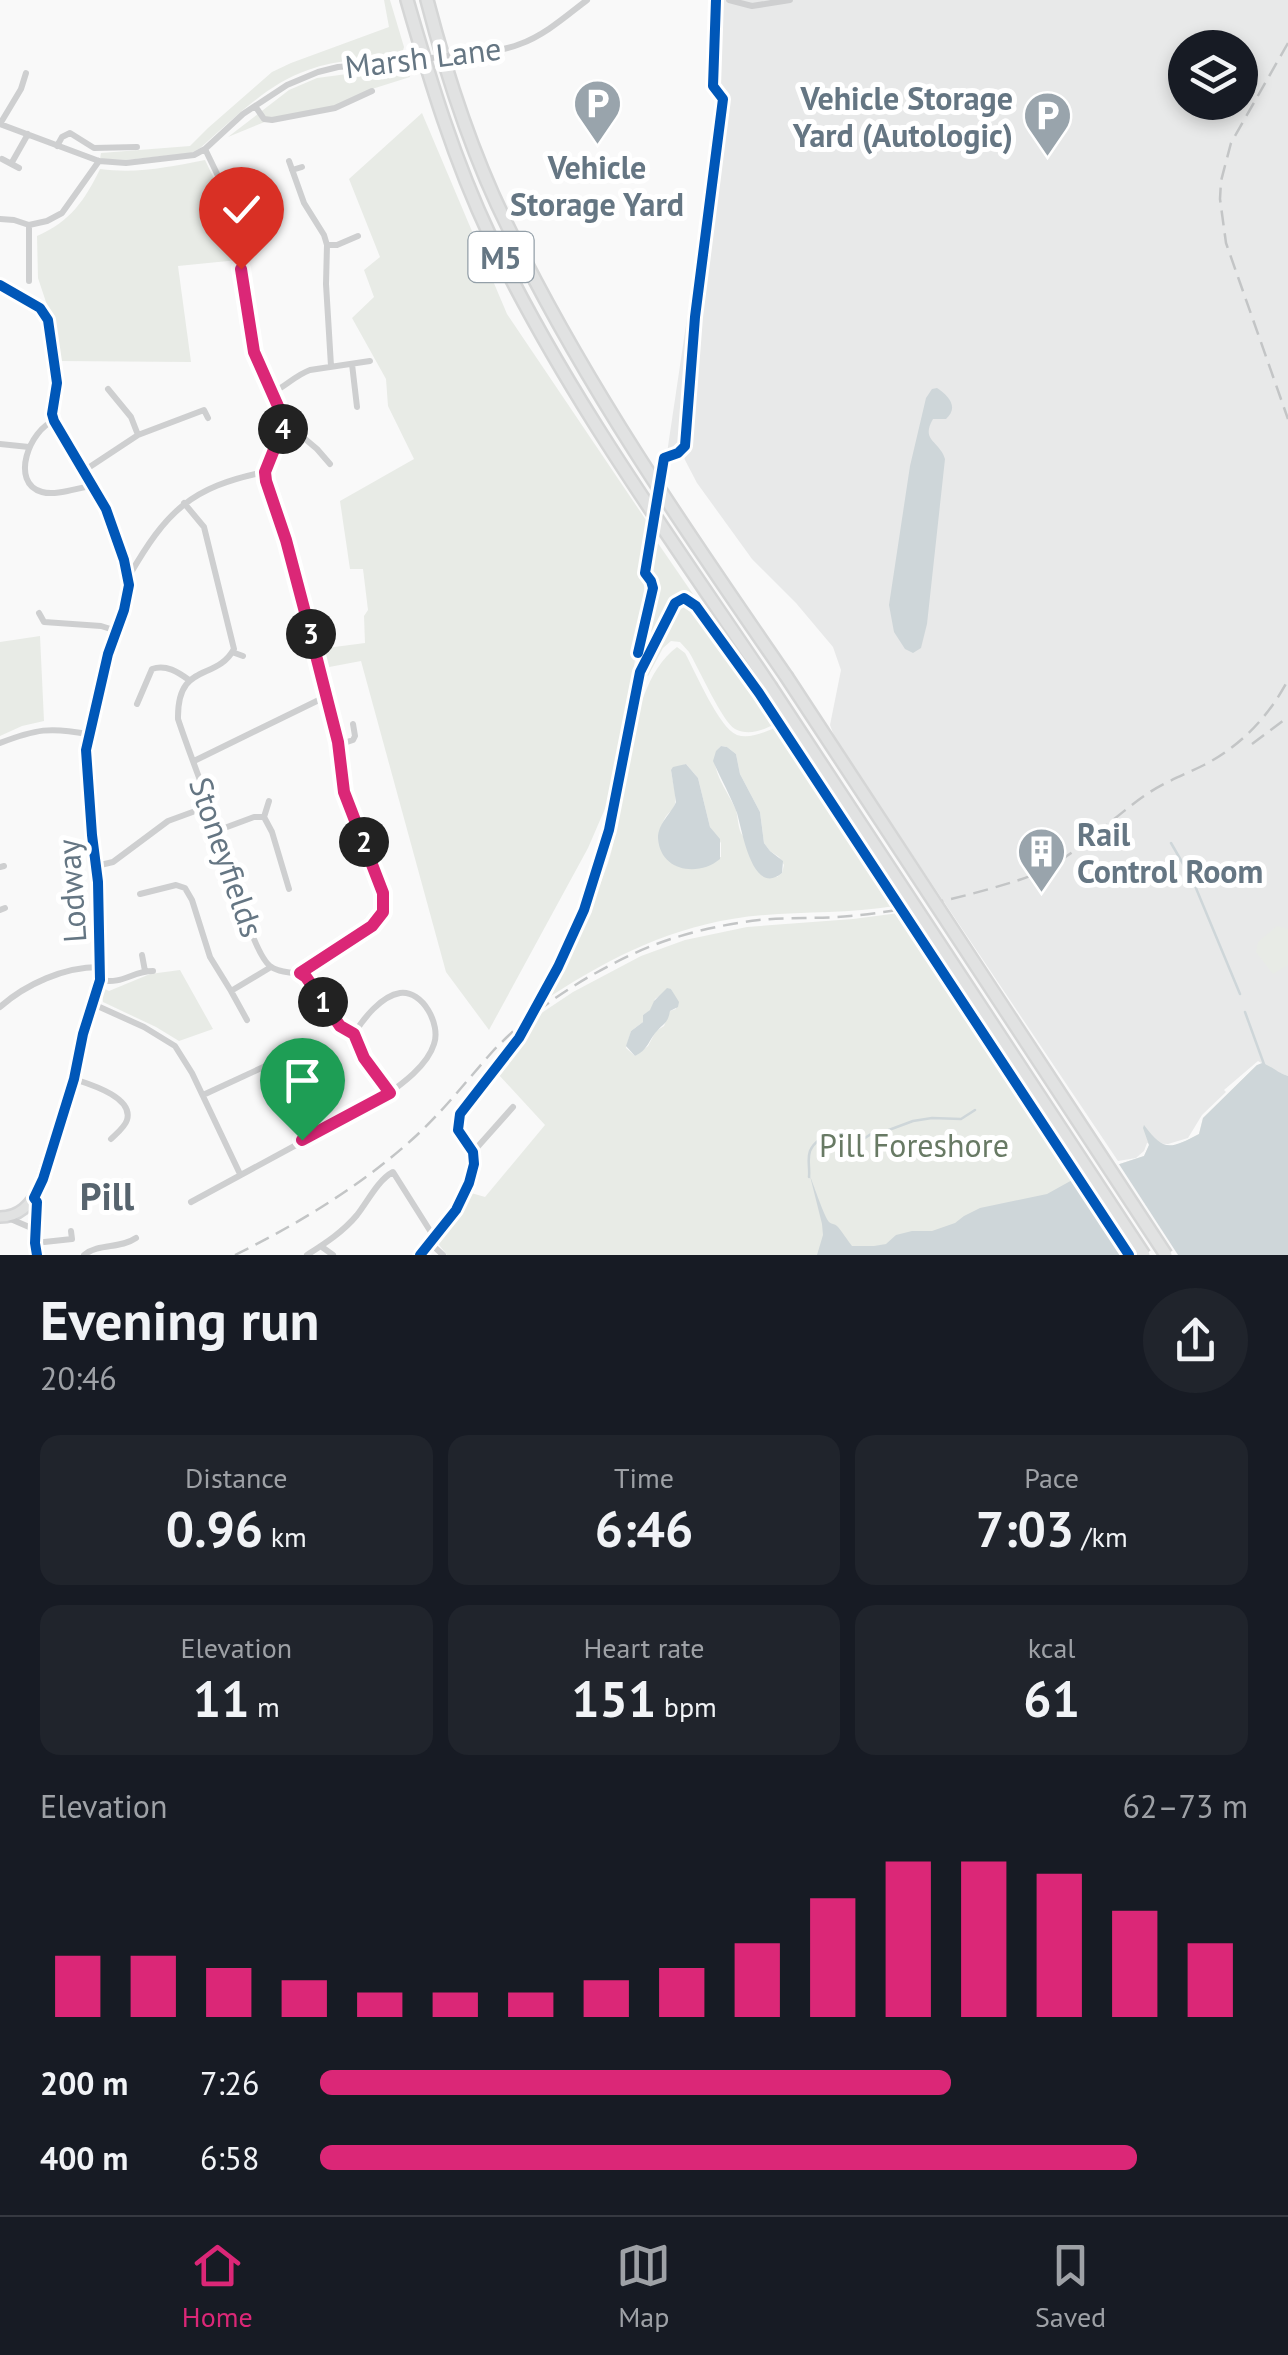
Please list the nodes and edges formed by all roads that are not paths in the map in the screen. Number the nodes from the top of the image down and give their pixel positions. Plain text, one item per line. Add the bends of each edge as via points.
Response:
1 (407, 0) edge
2 (429, 0) edge
3 (587, 0) edge
4 (729, 0) edge
5 (790, 0) edge
6 (26, 73) dead end
7 (372, 91) dead end
8 (254, 106) junction
9 (28, 134) junction
10 (134, 145) dead end
11 (57, 146) junction
12 (205, 149) junction
13 (2, 160) edge
14 (98, 160) junction
15 (289, 161) dead end
16 (302, 167) dead end
17 (292, 170) junction
18 (0, 218) edge
19 (29, 225) junction
20 (358, 236) dead end
21 (327, 245) junction
22 (326, 274) junction
23 (336, 274) dead end
24 (29, 280) dead end
25 (2, 290) edge
26 (370, 362) dead end
27 (352, 364) junction
28 (331, 366) junction
29 (113, 391) dead end
30 (272, 393) junction
31 (357, 407) dead end
32 (208, 418) dead end
33 (54, 422) junction
34 (285, 422) junction
35 (138, 435) junction
36 (0, 444) edge
37 (29, 447) junction
38 (330, 464) dead end
39 (82, 472) junction
40 (265, 472) junction
41 (91, 486) junction
42 (184, 503) junction
43 (129, 576) junction
44 (39, 612) dead end
45 (117, 630) junction
46 (232, 652) junction
47 (243, 656) dead end
48 (189, 680) junction
49 (325, 696) junction
50 (137, 704) dead end
51 (353, 724) dead end
52 (88, 734) junction
53 (0, 743) edge
54 (338, 745) junction
55 (194, 761) junction
56 (269, 801) dead end
57 (209, 806) junction
58 (264, 817) junction
59 (218, 830) junction
60 (96, 866) junction
61 (289, 889) dead end
62 (140, 894) dead end
63 (142, 955) dead end
64 (100, 967) junction
65 (271, 968) junction
66 (300, 973) junction
67 (100, 980) junction
68 (231, 990) junction
69 (93, 1004) junction
70 (0, 1007) edge
71 (247, 1020) dead end
72 (354, 1034) junction
73 (270, 1064) dead end
74 (74, 1079) junction
75 (390, 1093) junction
76 (203, 1095) junction
77 (513, 1107) dead end
78 (494, 1113) dead end
79 (502, 1120) junction
80 (458, 1130) dead end
81 (112, 1139) dead end
82 (473, 1152) junction
83 (240, 1174) junction
84 (34, 1198) junction
85 (191, 1202) dead end
86 (3, 1217) edge
87 (36, 1230) junction
88 (71, 1231) dead end
89 (133, 1236) dead end
90 (431, 1239) junction
91 (35, 1244) junction
92 (322, 1248) junction
93 (107, 1250) edge
94 (37, 1255) edge
95 (84, 1255) edge
96 (306, 1255) edge
97 (333, 1255) edge
98 (420, 1255) edge
99 (443, 1255) edge
100 (1144, 1255) edge
101 (1166, 1255) edge

1 - 100 highway, M5, bridge via 436,102 490,235 555,360
2 - 101 highway, M5, bridge via 480,163 575,354 664,499
3 - 8 street, Marsh Lane, bridge via 520,44 318,72
4 - 5 street via 752,6
6 - 9 street via 0,124
7 - 8 street, Marsh Lane via 336,108 272,120
8 - 12 street, Marsh Lane
9 - 11 street
9 - 13 street via 15,166
10 - 11 street via 94,148 70,134
11 - 14 street
12 - 14 street via 126,163
12 - 30 street via 238,217 254,352
14 - 19 street via 62,212
15 - 17 street
16 - 17 street
17 - 21 street
18 - 19 street
19 - 24 street
20 - 21 street
21 - 22 street
22 - 23 street
22 - 28 street
25 - 33 street via 40,308 50,328 58,385
26 - 27 street
27 - 28 street
27 - 31 street
28 - 30 street via 301,373
29 - 35 street
30 - 34 street
32 - 35 street via 205,406
33 - 37 street
33 - 39 street
34 - 38 street
34 - 40 street
35 - 39 street
36 - 37 street
37 - 41 street via 26,475 35,488 52,493
39 - 41 street
40 - 42 street via 230,480
40 - 49 street
41 - 43 street
42 - 43 street
42 - 46 street via 204,527
43 - 45 street, Lodway
44 - 45 street via 41,625
45 - 52 street, Lodway
46 - 47 street
46 - 48 street
48 - 50 street via 170,669 152,669
48 - 55 street, Stoneyfields via 178,719
49 - 54 street
49 - 55 street
51 - 54 street via 353,740
52 - 53 street via 50,729
52 - 60 street, Lodway
54 - 66 street via 344,792 385,903 372,926
55 - 57 street, Stoneyfields
56 - 58 street
57 - 59 street, Stoneyfields
57 - 60 street via 168,821 113,862
58 - 59 street
58 - 61 street
59 - 65 street, Stoneyfields via 240,903
60 - 64 street, Lodway
62 - 68 street via 176,885 188,893 210,956
63 - 67 street via 149,971
64 - 67 street, Lodway
64 - 70 street via 57,974
65 - 66 street, Stoneyfields
65 - 68 street
66 - 72 street via 340,1026
67 - 69 street, Lodway
68 - 71 street
69 - 74 street, Lodway
69 - 76 street via 172,1044
72 - 75 street
72 - 75 street via 370,1012 402,993 431,1016 437,1031 432,1051
73 - 76 street
74 - 81 street via 109,1092 126,1110 126,1122
74 - 84 street, Lodway
75 - 83 street
76 - 83 street
77 - 79 street
78 - 79 street
79 - 82 street
80 - 82 street
82 - 90 street via 463,1198
83 - 85 street
84 - 86 street
84 - 87 street
86 - 87 street
87 - 91 street
88 - 91 street via 72,1239
89 - 93 street
90 - 92 street via 393,1172
90 - 98 street
90 - 99 street
91 - 94 street
92 - 96 street
92 - 97 street
93 - 95 street

